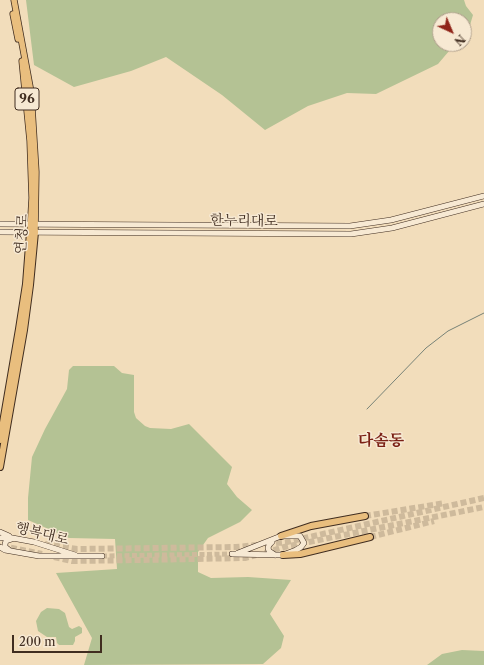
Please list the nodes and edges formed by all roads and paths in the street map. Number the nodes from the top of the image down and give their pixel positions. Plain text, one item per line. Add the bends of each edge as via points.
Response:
1 (12, 1) edge
2 (484, 196) edge
3 (484, 204) edge
4 (0, 224) edge
5 (33, 224) junction
6 (0, 232) edge
7 (33, 232) junction
8 (0, 440) edge
9 (0, 468) edge
10 (365, 516) tunnel mouth
11 (0, 532) edge
12 (281, 536) junction
13 (370, 537) tunnel mouth
14 (0, 538) edge
15 (13, 538) junction
16 (274, 540) junction
17 (42, 544) junction
18 (4, 550) edge
19 (275, 555) junction
20 (283, 555) junction
21 (39, 556) junction
22 (77, 556) junction
23 (102, 556) tunnel mouth

1 - 5 main road, 연청로 / 96 via 31,92 36,172
2 - 5 street, 한누리대로 via 391,220 350,226
3 - 7 street, 한누리대로 via 392,228 351,234
4 - 5 street, 한누리대로
5 - 7 main road, 연청로
6 - 7 street, 한누리대로
7 - 8 highway, 연청로
7 - 9 highway, 연청로 via 31,278 24,330
10 - 12 highway via 311,526
11 - 15 street
12 - 16 street
12 - 20 street via 300,536 304,543 296,550
13 - 20 highway via 300,554
14 - 15 street, 행복대로
15 - 17 street, 행복대로
15 - 18 street via 6,541
16 - 19 street via 268,548
16 - 19 street via 235,553
17 - 21 street via 47,552
17 - 22 street, 행복대로
18 - 21 street, 행복대로
19 - 20 street
21 - 22 street, 행복대로
22 - 23 street, 행복대로

